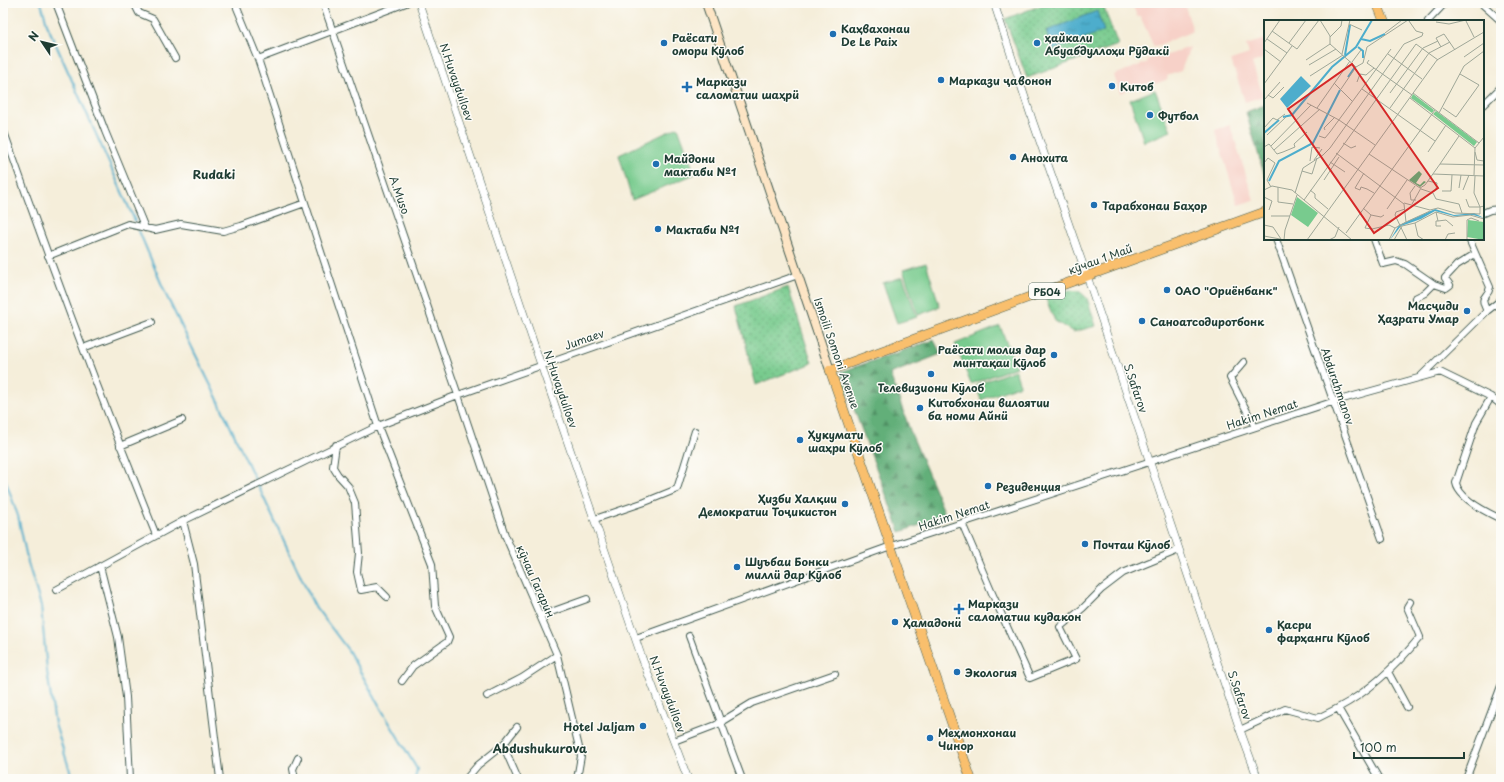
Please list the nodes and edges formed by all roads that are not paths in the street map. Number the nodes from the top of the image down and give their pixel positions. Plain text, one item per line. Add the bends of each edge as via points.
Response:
1 (56, 3) edge
2 (134, 3) edge
3 (236, 3) edge
4 (323, 3) edge
5 (406, 3) edge
6 (419, 3) edge
7 (706, 3) edge
8 (994, 3) edge
9 (1377, 3) edge
10 (1445, 3) edge
11 (1481, 3) edge
12 (1384, 20) edge
13 (1429, 20) edge
14 (1501, 22) edge
15 (333, 31) junction
16 (175, 58) dead end
17 (258, 59) junction
18 (1501, 87) edge
19 (1484, 104) edge
20 (3, 129) edge
21 (305, 203) junction
22 (1501, 209) edge
23 (1264, 212) edge
24 (1484, 213) edge
25 (144, 228) junction
26 (1276, 240) edge
27 (1374, 240) edge
28 (1469, 240) edge
29 (1475, 254) junction
30 (48, 256) junction
31 (798, 274) junction
32 (1087, 276) junction
33 (1434, 284) junction
34 (1415, 298) dead end
35 (1501, 300) edge
36 (1487, 311) junction
37 (152, 322) dead end
38 (83, 348) junction
39 (1244, 362) dead end
40 (541, 365) junction
41 (830, 370) junction
42 (1419, 378) junction
43 (458, 394) junction
44 (1491, 397) junction
45 (1332, 402) junction
46 (1501, 405) edge
47 (182, 420) dead end
48 (378, 426) junction
49 (1255, 427) junction
50 (695, 431) dead end
51 (336, 445) junction
52 (120, 446) junction
53 (1149, 461) junction
54 (594, 519) junction
55 (1501, 519) edge
56 (183, 521) junction
57 (962, 523) junction
58 (156, 535) junction
59 (1382, 539) dead end
60 (891, 546) junction
61 (1179, 550) junction
62 (100, 566) junction
63 (56, 590) dead end
64 (387, 597) dead end
65 (588, 599) dead end
66 (1410, 602) dead end
67 (540, 616) junction
68 (689, 636) dead end
69 (636, 638) junction
70 (557, 655) junction
71 (1388, 672) junction
72 (835, 674) dead end
73 (402, 681) dead end
74 (1501, 686) edge
75 (487, 696) dead end
76 (1407, 707) dead end
77 (1338, 708) junction
78 (721, 721) junction
79 (517, 727) dead end
80 (1240, 730) junction
81 (674, 741) junction
82 (503, 745) junction
83 (298, 758) dead end
84 (130, 779) edge
85 (220, 779) edge
86 (295, 779) edge
87 (466, 779) edge
88 (518, 779) edge
89 (577, 779) edge
90 (688, 779) edge
91 (742, 779) edge
92 (971, 779) edge
93 (1258, 779) edge
94 (1379, 779) edge
95 (1466, 779) edge

1 - 25 street
2 - 16 street via 139,12 153,19
3 - 17 street
4 - 15 street, A.Muso
5 - 15 street
6 - 40 street, N.Huvaydulloev
7 - 31 main road, Ismoili Somoni Avenue
8 - 32 street, S.Safarov
9 - 12 main road
10 - 13 street
11 - 14 street
15 - 17 street
15 - 43 street, A.Muso
17 - 21 street
18 - 19 street
20 - 30 street
21 - 25 street via 223,231 181,224 155,230
21 - 48 street
22 - 24 street
23 - 32 main road, кӯчаи 1 Май / РБ04
25 - 30 street via 128,224
26 - 45 street, Abdurahmanov
27 - 33 street via 1383,264 1396,261 1405,264
28 - 29 street
29 - 33 street via 1457,265 1445,278 1450,285 1446,288
29 - 36 street via 1490,286 1483,303
30 - 38 street
31 - 40 street, Jumaev
31 - 41 main road, Ismoili Somoni Avenue
32 - 41 main road, кӯчаи 1 Май / РБ04
32 - 53 street, S.Safarov
33 - 34 street
35 - 36 street
36 - 42 street
37 - 38 street
38 - 52 street
39 - 49 street via 1230,378
40 - 43 street, Jumaev
40 - 54 street, N.Huvaydulloev
41 - 60 main road, Ismoili Somoni Avenue
42 - 44 street, Hakim Nemat via 1440,372
42 - 45 street, Hakim Nemat
43 - 48 street, Jumaev
43 - 67 street, кӯчаи Гагарин via 504,535
44 - 46 street, Hakim Nemat
44 - 55 street via 1476,424 1456,483 1466,499
45 - 49 street, Hakim Nemat
45 - 59 street, Abdurahmanov
47 - 52 street
48 - 51 street, Jumaev
48 - 73 street via 432,564 435,606 449,637 447,642 413,666
49 - 53 street, Hakim Nemat
50 - 54 street via 677,488
51 - 56 street, Jumaev
51 - 64 street via 333,467 348,486 355,503 359,553 357,572 361,590 377,587
52 - 58 street
53 - 57 street, Hakim Nemat
53 - 61 street, S.Safarov
54 - 69 street, N.Huvaydulloev
56 - 58 street, Jumaev
56 - 85 street via 194,564
57 - 60 street, Hakim Nemat
57 - 61 street via 1030,678 1076,659 1060,627 1102,589 1123,573
58 - 62 street, Jumaev
60 - 69 street, Hakim Nemat
60 - 92 main road, Ismoili Somoni Avenue
61 - 80 street, S.Safarov
62 - 63 street, Jumaev
62 - 84 street via 118,636 126,697
65 - 67 street
66 - 71 street via 1406,607 1420,637
67 - 70 street, кӯчаи Гагарин
68 - 78 street
69 - 81 street, N.Huvaydulloev
70 - 75 street via 522,678
70 - 89 street, кӯчаи Гагарин via 581,756
71 - 76 street
71 - 77 street
72 - 78 street via 752,702
74 - 95 street
77 - 80 street via 1318,718 1285,709
77 - 94 street
78 - 81 street
78 - 91 street
79 - 82 street
80 - 93 street, S.Safarov
81 - 90 street, N.Huvaydulloev
82 - 87 street via 478,765
82 - 88 street
83 - 86 street via 293,769

